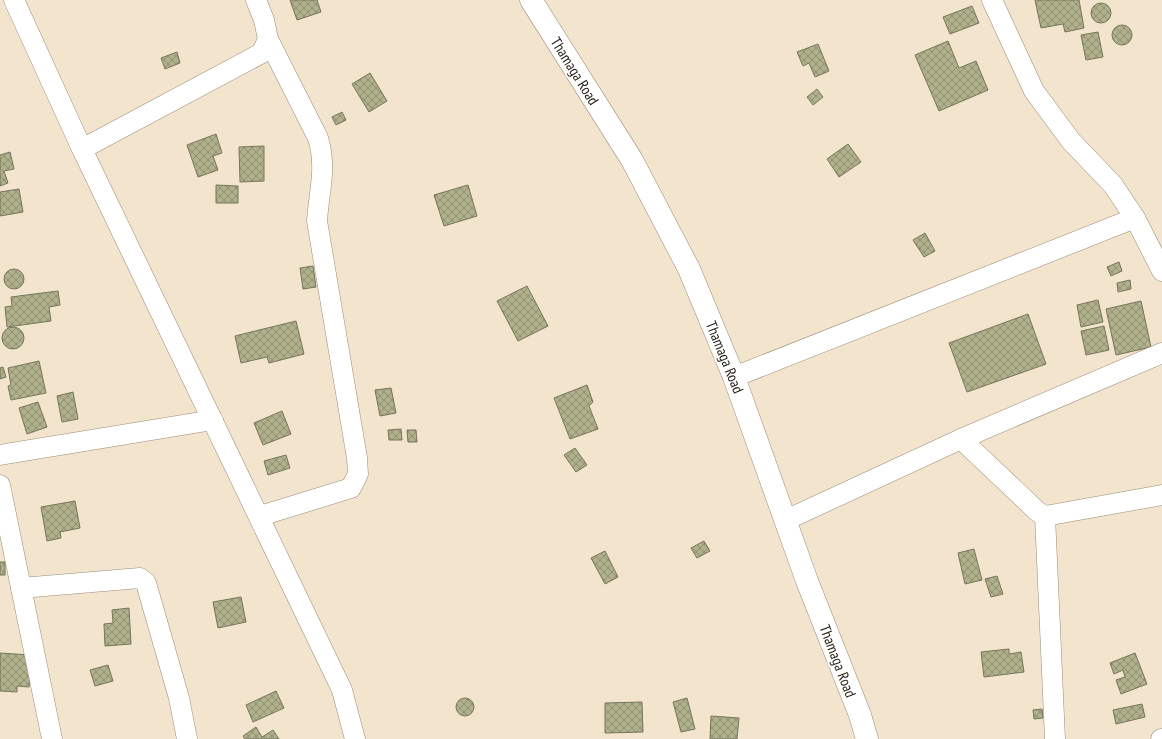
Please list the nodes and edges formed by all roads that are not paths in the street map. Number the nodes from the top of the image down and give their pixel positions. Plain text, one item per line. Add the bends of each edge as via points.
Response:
1 (14, 0) edge
2 (256, 0) edge
3 (531, 0) edge
4 (992, 0) edge
5 (268, 39) junction
6 (82, 149) junction
7 (1135, 218) junction
8 (1162, 271) edge
9 (1162, 353) edge
10 (734, 377) junction
11 (213, 420) junction
12 (961, 439) junction
13 (0, 454) edge
14 (0, 485) edge
15 (1162, 495) edge
16 (260, 516) junction
17 (1045, 516) junction
18 (786, 520) junction
19 (21, 588) junction
20 (52, 739) edge
21 (187, 739) edge
22 (355, 739) edge
23 (867, 739) edge
24 (1055, 739) edge

1 - 6 street
2 - 5 street
3 - 10 main road, Thamaga Road via 632,160 689,269
4 - 7 street via 1034,91 1071,141 1113,185
5 - 6 street via 262,53 252,59
5 - 16 street via 318,138 323,154 324,177 317,222 358,474 351,488
6 - 11 street
7 - 8 street
7 - 10 street
9 - 12 street
10 - 18 main road, Thamaga Road
11 - 13 street
11 - 16 street
12 - 17 street
12 - 18 street
14 - 19 street
15 - 17 street
16 - 22 street via 342,690
17 - 24 street
18 - 23 main road, Thamaga Road
19 - 20 street
19 - 21 street via 140,578 144,580 179,698

